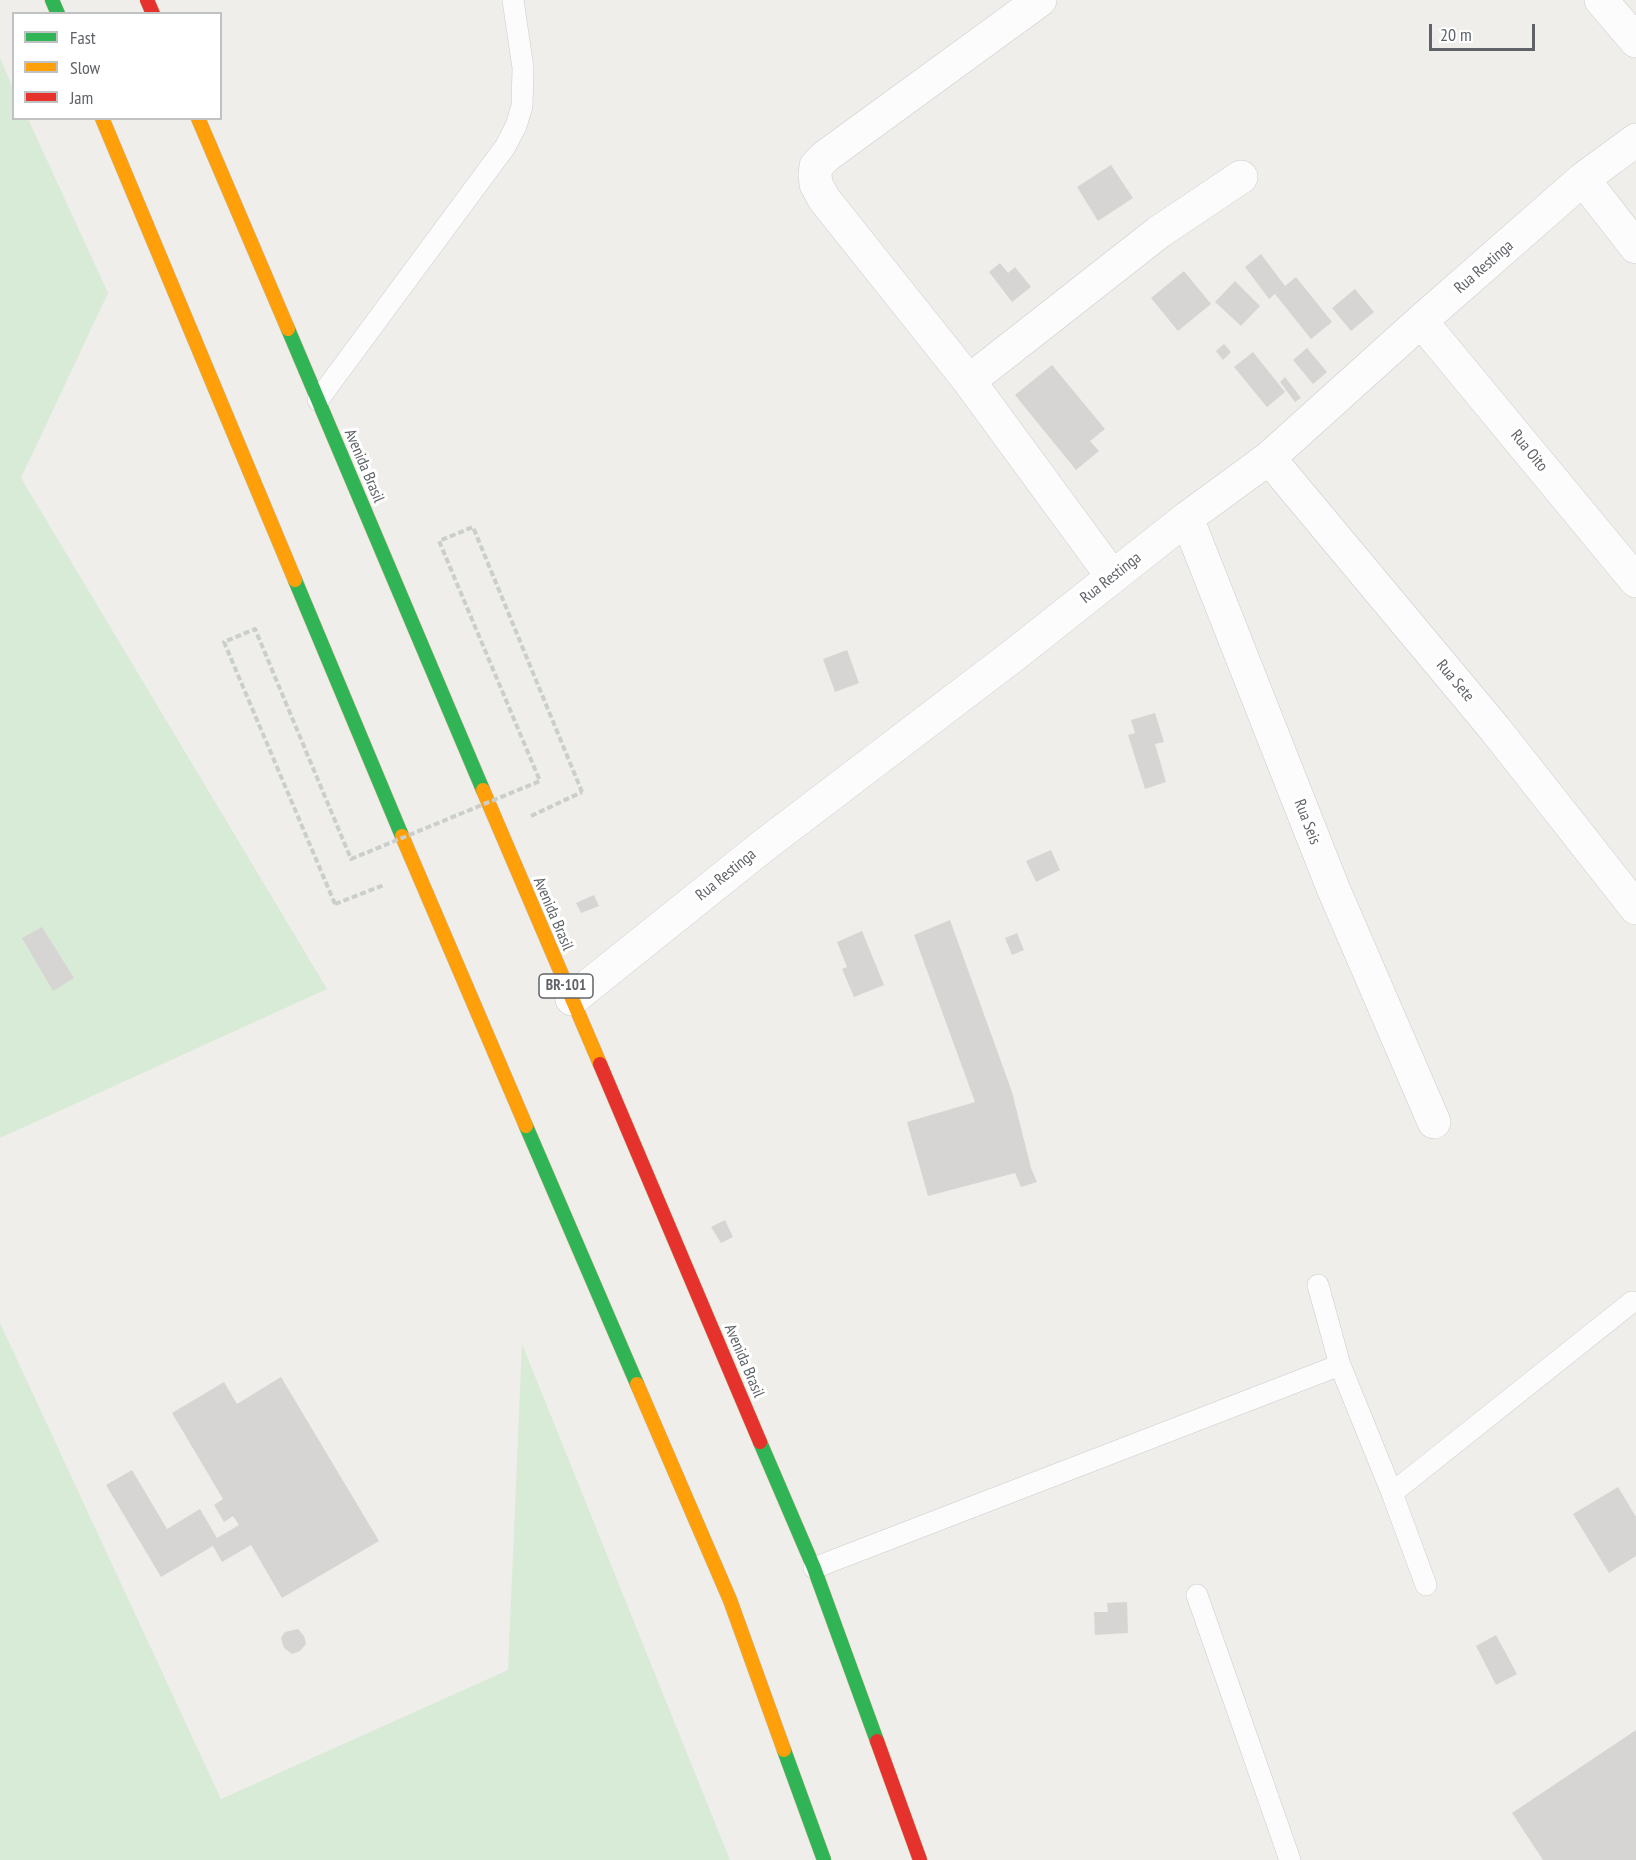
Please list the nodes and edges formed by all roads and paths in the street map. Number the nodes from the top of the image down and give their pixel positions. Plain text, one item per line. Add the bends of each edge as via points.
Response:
1 (513, 0) edge
2 (1040, 0) edge
3 (1601, 0) edge
4 (1636, 42) edge
5 (103, 120) edge
6 (199, 120) edge
7 (1636, 140) edge
8 (1241, 177) dead end
9 (1583, 179) junction
10 (1636, 247) edge
11 (1422, 321) junction
12 (969, 381) junction
13 (318, 400) junction
14 (1269, 458) junction
15 (1187, 518) junction
16 (1112, 576) junction
17 (1636, 581) edge
18 (500, 830) junction
19 (417, 872) junction
20 (1636, 908) edge
21 (572, 999) junction
22 (1434, 1122) dead end
23 (1318, 1284) dead end
24 (1632, 1302) dead end
25 (1340, 1365) junction
26 (1392, 1493) junction
27 (814, 1568) junction
28 (1425, 1585) dead end
29 (1197, 1595) dead end
30 (824, 1860) edge
31 (920, 1860) edge
32 (1290, 1860) edge

1 - 13 lane via 523,68 522,106 516,126 505,147
2 - 12 street via 816,166 816,184 824,199
3 - 4 street
5 - 19 highway
6 - 13 highway, Avenida Brasil / BR-101
7 - 9 street, Rua Restinga
8 - 12 street via 1159,232
9 - 10 street
9 - 11 street, Rua Restinga
11 - 14 street, Rua Restinga
11 - 17 street, Rua Oito
12 - 16 street
13 - 18 highway, Avenida Brasil / BR-101
14 - 15 street, Rua Restinga
14 - 20 street, Rua Sete via 1495,729
15 - 16 street, Rua Restinga
15 - 22 street, Rua Seis via 1333,888
16 - 21 street, Rua Restinga
18 - 19 path, bridge via 582,792 473,527 439,542 540,781 351,859 255,629 224,642 335,904
18 - 21 highway, Avenida Brasil / BR-101
19 - 30 highway via 730,1600
21 - 27 highway, Avenida Brasil / BR-101
23 - 25 lane
24 - 26 lane
25 - 26 lane
25 - 27 lane
26 - 28 lane
27 - 31 highway, Avenida Brasil / BR-101
29 - 32 lane

